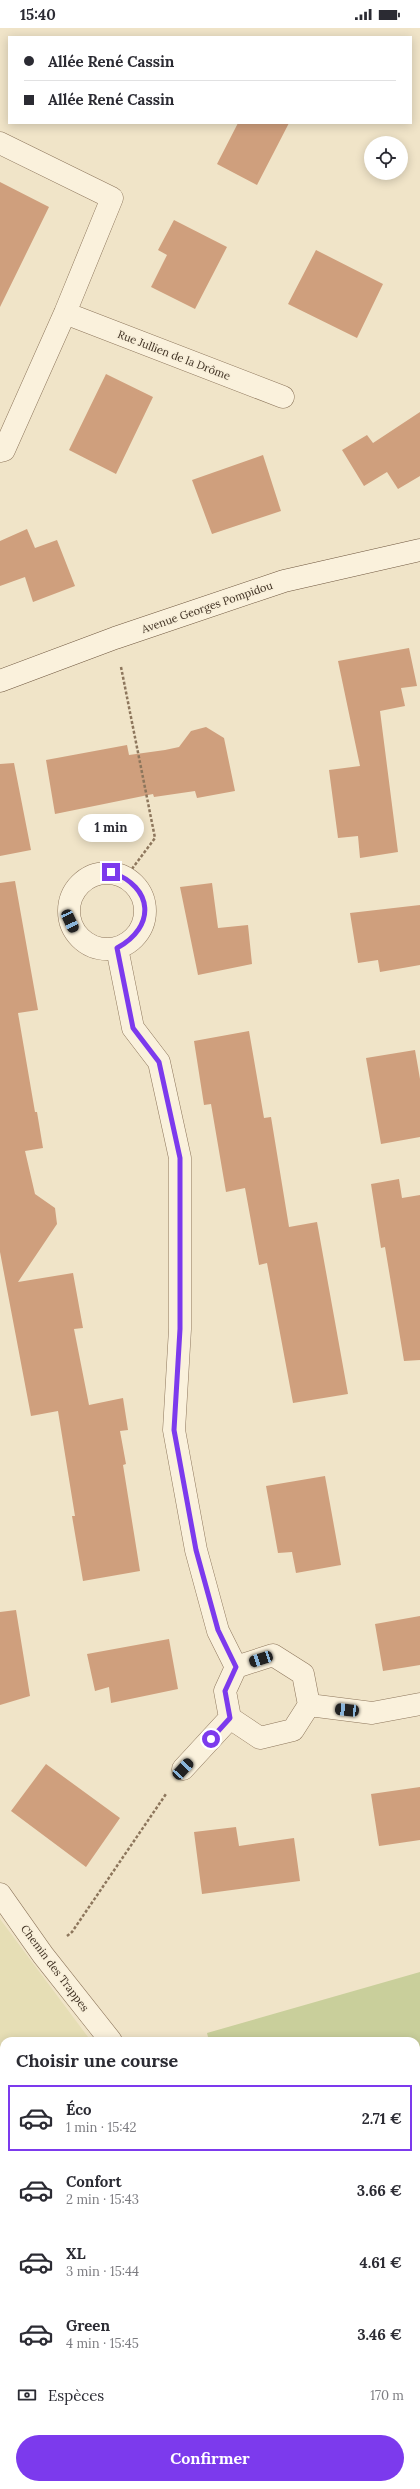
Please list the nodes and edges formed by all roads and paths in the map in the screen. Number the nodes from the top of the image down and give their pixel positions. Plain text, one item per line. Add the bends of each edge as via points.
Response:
1 (0, 143) edge
2 (65, 313) junction
3 (283, 397) dead end
4 (0, 452) edge
5 (420, 550) edge
6 (115, 638) junction
7 (0, 681) edge
8 (126, 877) junction
9 (117, 948) junction
10 (236, 1667) junction
11 (420, 1704) edge
12 (309, 1705) junction
13 (230, 1718) junction
14 (183, 1769) joint
15 (0, 1894) edge
16 (43, 1955) junction
17 (109, 2037) edge

1 - 2 street via 112,198
2 - 3 street, Rue Jullien de la Drôme
2 - 4 street via 4,450
5 - 6 street, Avenue Georges Pompidou via 284,581
6 - 7 street, Avenue Georges Pompidou
6 - 8 path via 156,838
8 - 9 street via 137,887 144,900 145,915 140,930 130,941
8 - 9 street via 111,872 83,880 74,892 69,906 70,921 76,934 88,944 102,949
9 - 10 street via 133,1028 159,1062 180,1158 180,1329 174,1430 196,1550 218,1630
10 - 12 street via 273,1654 303,1674
10 - 13 street via 225,1691
11 - 12 street via 372,1713
12 - 13 street via 293,1730 260,1738
13 - 14 street
14 - 16 path via 72,1932
15 - 16 street, Chemin des Trappes
16 - 17 street, Chemin des Trappes

